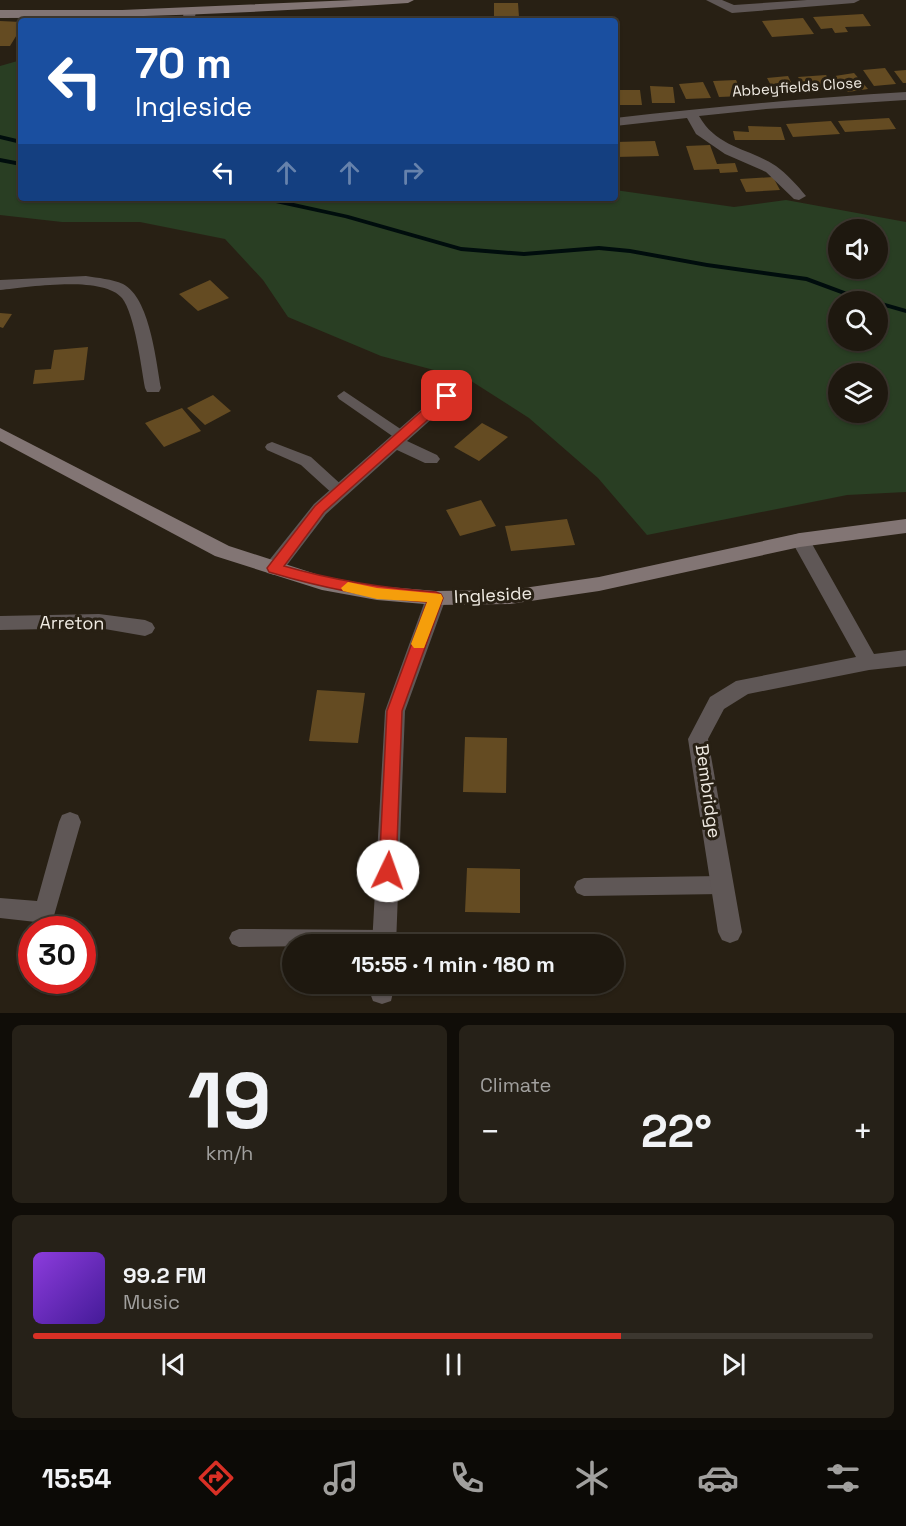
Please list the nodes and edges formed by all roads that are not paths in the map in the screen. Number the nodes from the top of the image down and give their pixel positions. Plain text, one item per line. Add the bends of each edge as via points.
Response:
1 (408, 0) edge
2 (712, 0) edge
3 (854, 0) edge
4 (286, 4) edge
5 (0, 14) edge
6 (189, 16) edge
7 (906, 96) edge
8 (691, 113) junction
9 (618, 122) edge
10 (799, 196) dead end
11 (0, 285) edge
12 (153, 387) dead end
13 (344, 396) dead end
14 (447, 396) dead end
15 (0, 434) edge
16 (400, 440) junction
17 (272, 447) dead end
18 (431, 459) dead end
19 (340, 492) junction
20 (906, 526) edge
21 (800, 540) junction
22 (274, 568) junction
23 (436, 598) junction
24 (0, 623) edge
25 (145, 628) dead end
26 (906, 658) edge
27 (869, 662) junction
28 (70, 822) dead end
29 (722, 885) junction
30 (584, 887) dead end
31 (0, 908) edge
32 (730, 932) dead end
33 (385, 934) edge
34 (239, 938) dead end
35 (282, 939) edge

1 - 4 street
2 - 3 street via 732,9
4 - 6 street
5 - 6 street
7 - 8 street, Abbeyfields Close
8 - 9 street, Abbeyfields Close
8 - 10 street via 701,130 730,151 771,169
11 - 12 street via 55,280 108,283 126,292 135,308
13 - 16 lane
14 - 16 street
15 - 22 street, Ingleside via 222,551
16 - 18 street
16 - 19 street
17 - 19 lane via 306,461
19 - 22 street via 320,509
20 - 21 street, Ingleside
21 - 23 street, Ingleside via 599,584 510,597
21 - 27 street
22 - 23 street, Ingleside via 322,583
23 - 33 street via 395,711
24 - 25 street, Arreton via 99,621
26 - 27 street, Bembridge
27 - 29 street, Bembridge via 743,687 717,703 698,739
28 - 31 street via 45,912
29 - 30 lane
29 - 32 street, Bembridge
34 - 35 lane

